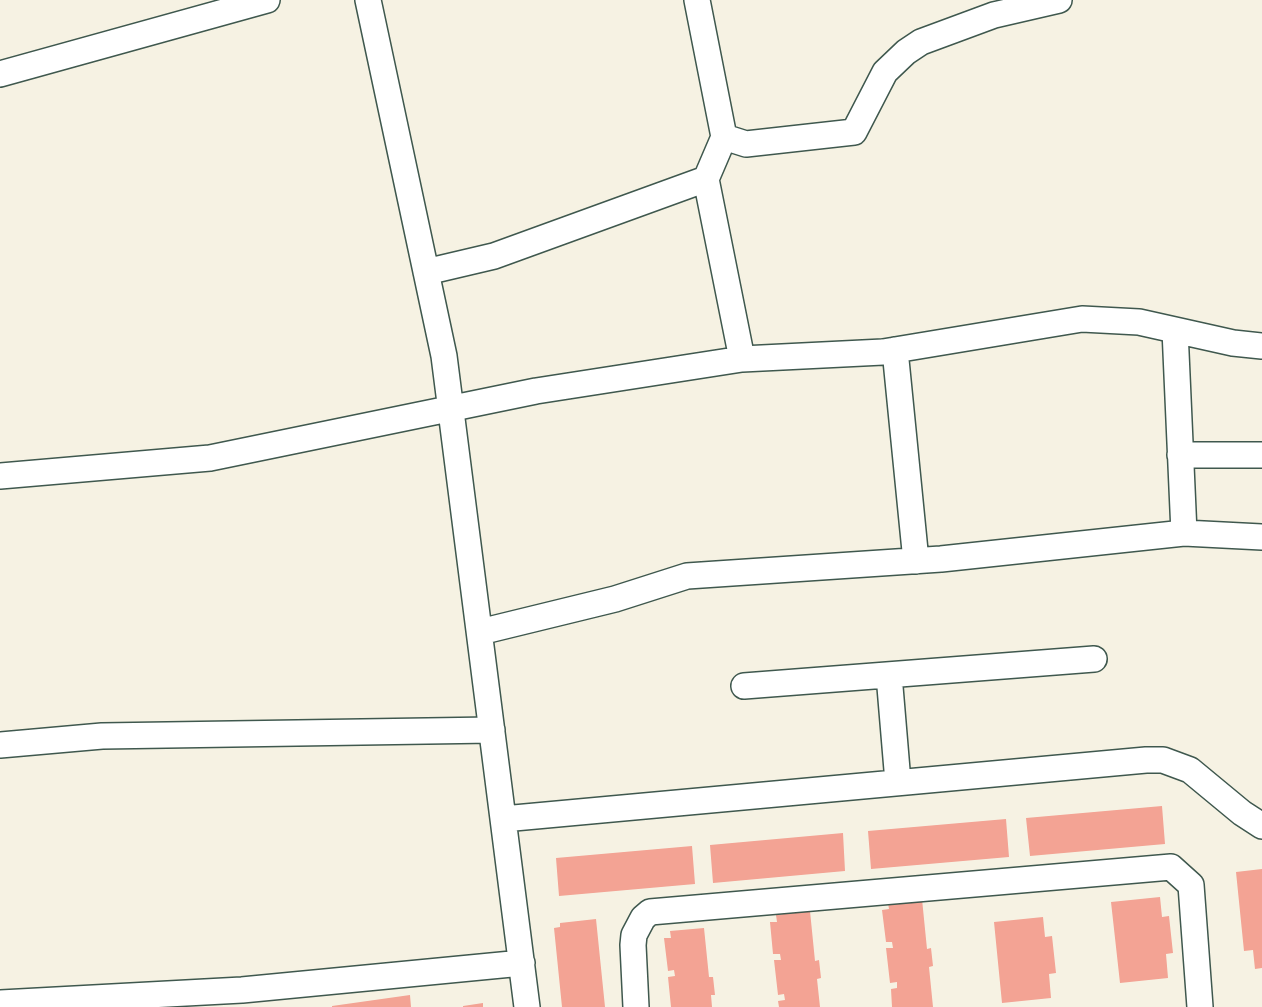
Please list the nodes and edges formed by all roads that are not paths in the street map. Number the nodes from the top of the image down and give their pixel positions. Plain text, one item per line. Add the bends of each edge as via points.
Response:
1 (267, 0) edge
2 (368, 0) edge
3 (697, 0) edge
4 (1058, 0) edge
5 (994, 7) edge
6 (0, 74) edge
7 (724, 137) junction
8 (706, 179) junction
9 (426, 272) junction
10 (1175, 330) junction
11 (1262, 346) edge
12 (895, 350) junction
13 (742, 359) junction
14 (451, 409) junction
15 (1180, 454) junction
16 (1262, 454) edge
17 (0, 476) edge
18 (1184, 533) junction
19 (1262, 537) edge
20 (916, 561) junction
21 (480, 632) junction
22 (1094, 659) dead end
23 (889, 675) junction
24 (744, 686) dead end
25 (492, 730) junction
26 (0, 745) edge
27 (898, 782) junction
28 (503, 819) junction
29 (1262, 826) edge
30 (522, 963) junction
31 (0, 1003) edge
32 (527, 1007) edge
33 (636, 1007) edge
34 (1200, 1007) edge

1 - 6 street
2 - 9 street
3 - 7 street
4 - 5 street
5 - 7 street via 906,52 885,72 854,132 746,144
7 - 8 street
8 - 9 street via 494,256
8 - 13 street
9 - 14 street via 444,356
10 - 11 street
10 - 12 street via 1139,322 1082,319
10 - 15 street
12 - 13 street
12 - 20 street
13 - 14 street via 536,391
14 - 17 street via 210,458
14 - 21 street
15 - 16 street
15 - 18 street
18 - 19 street
18 - 20 street
20 - 21 street via 687,576 616,599
21 - 25 street
22 - 23 street
23 - 24 street
23 - 27 street
25 - 26 street via 102,736
25 - 28 street
27 - 28 street
27 - 29 street via 1162,760 1190,770
28 - 30 street
30 - 31 street via 242,990
30 - 32 street
33 - 34 street via 634,935 650,912 1171,867 1191,886

